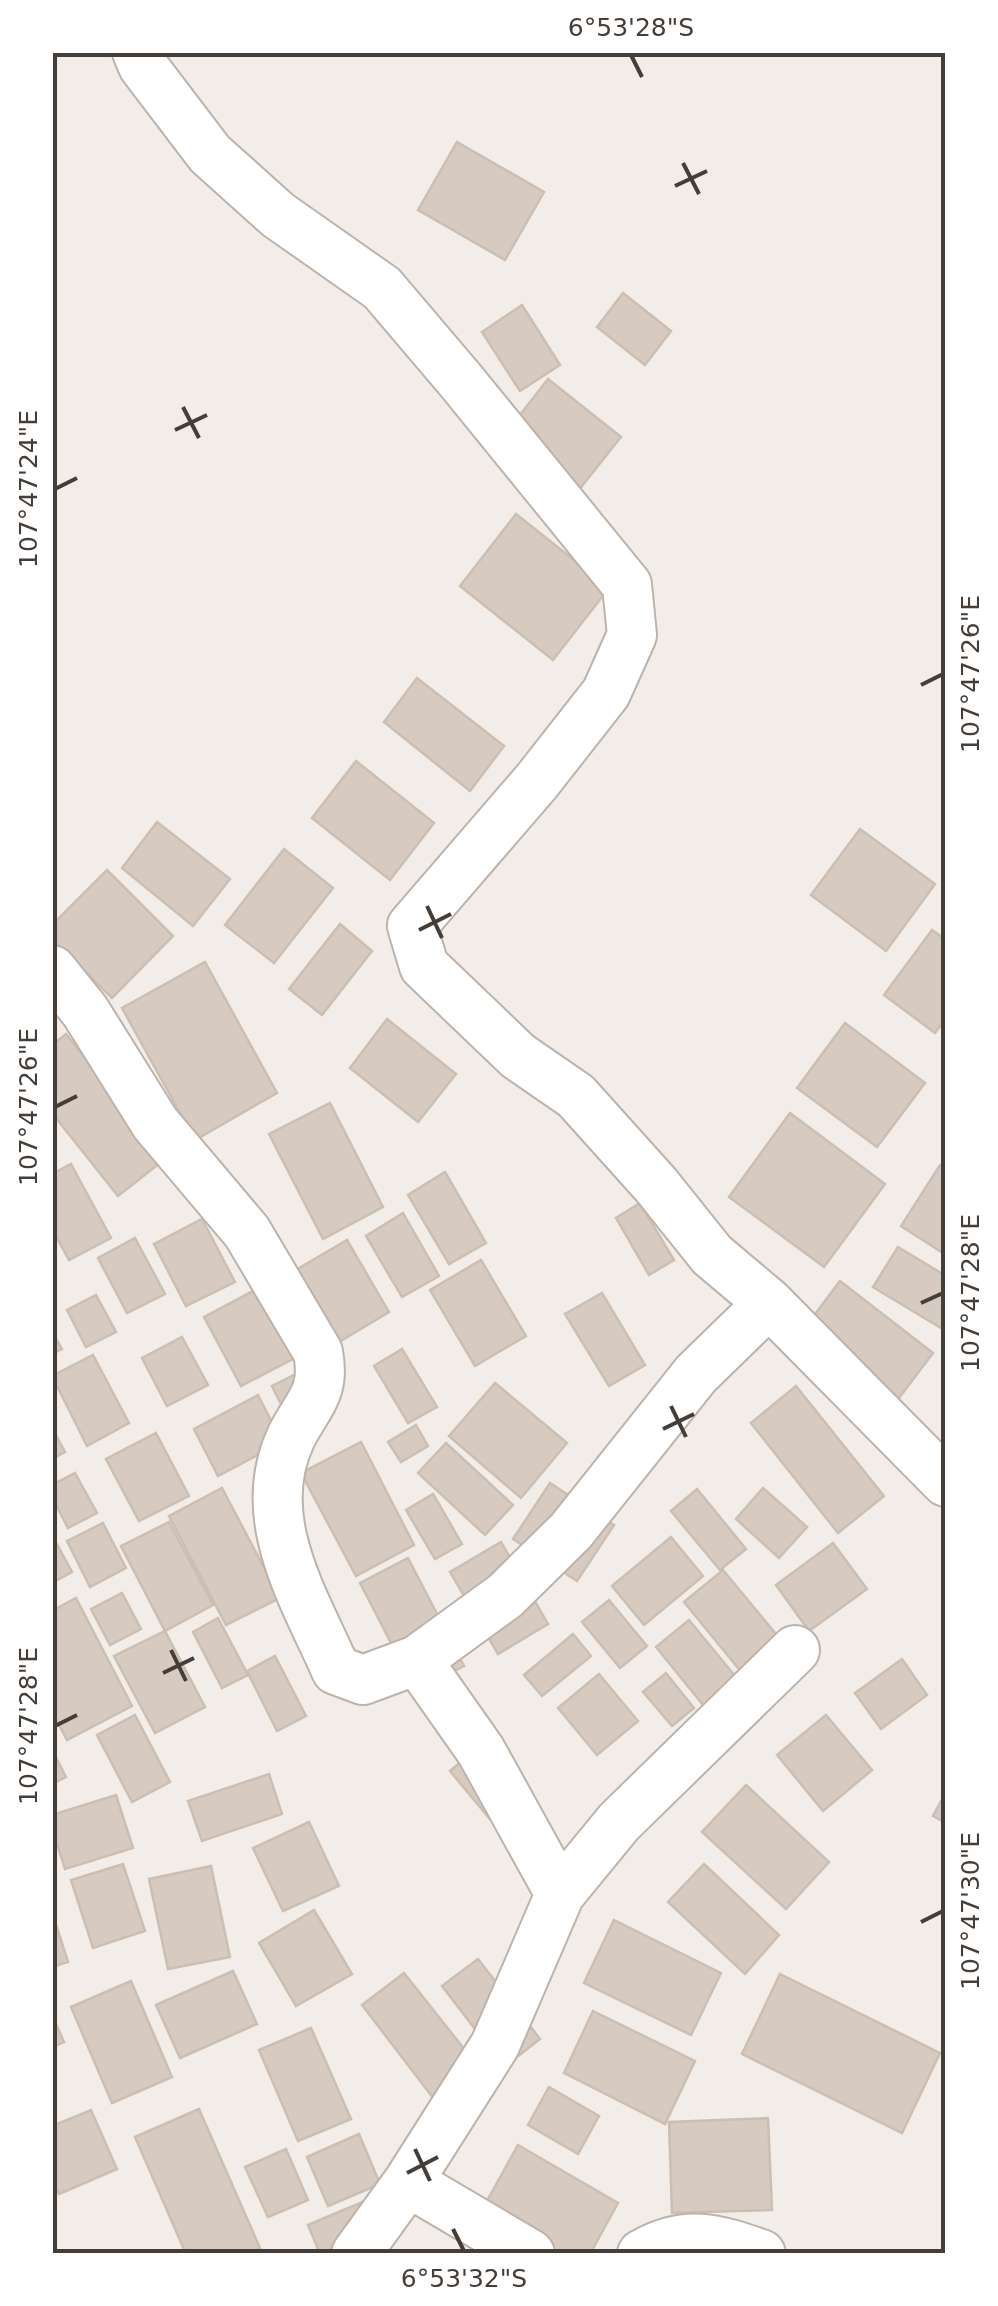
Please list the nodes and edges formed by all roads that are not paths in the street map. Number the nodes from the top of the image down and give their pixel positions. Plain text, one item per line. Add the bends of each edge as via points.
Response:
1 (137, 52) edge
2 (52, 970) edge
3 (769, 1302) junction
4 (946, 1482) edge
5 (795, 1650) dead end
6 (417, 1660) junction
7 (560, 1894) junction
8 (408, 2182) junction
9 (356, 2254) edge
10 (530, 2254) edge
11 (642, 2254) edge
12 (762, 2254) edge

1 - 3 street via 210,154 278,215 382,288 626,585 632,635 606,693 412,926 424,966 518,1056 576,1096 712,1254
2 - 6 street via 155,1124 247,1232 318,1352 322,1375 291,1438 277,1492 282,1547 336,1670 363,1680
3 - 4 street
3 - 6 street via 696,1374 571,1531 505,1596
5 - 7 street via 620,1822
6 - 7 street via 482,1751
7 - 8 street via 496,2045
8 - 9 street
8 - 10 street
11 - 12 street via 660,2243 709,2236

